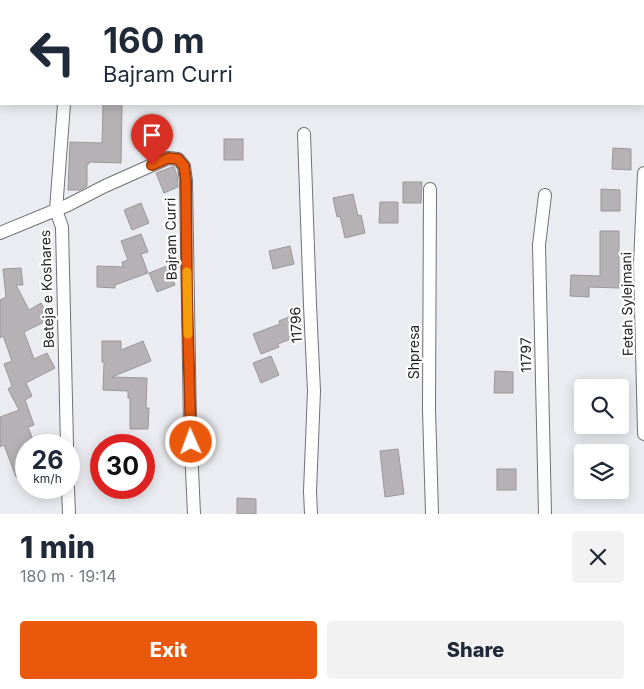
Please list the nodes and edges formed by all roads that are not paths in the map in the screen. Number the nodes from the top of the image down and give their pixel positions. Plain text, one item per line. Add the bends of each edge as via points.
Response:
1 (64, 105) edge
2 (304, 134) dead end
3 (644, 173) edge
4 (430, 190) dead end
5 (546, 195) dead end
6 (56, 210) junction
7 (0, 233) edge
8 (66, 434) edge
9 (644, 434) edge
10 (68, 499) edge
11 (69, 514) edge
12 (194, 514) edge
13 (311, 514) edge
14 (432, 514) edge
15 (545, 514) edge

1 - 6 street, Beteja e Koshares
2 - 13 street, 11796 via 314,391
3 - 9 street, Fetah Sylejmani via 640,264
4 - 14 street, Shpresa
5 - 15 street, 11797 via 539,245
6 - 7 street, Bajram Curri
6 - 8 street, Beteja e Koshares via 62,227
6 - 12 street, Bajram Curri via 168,158 178,159 184,166
10 - 11 street

